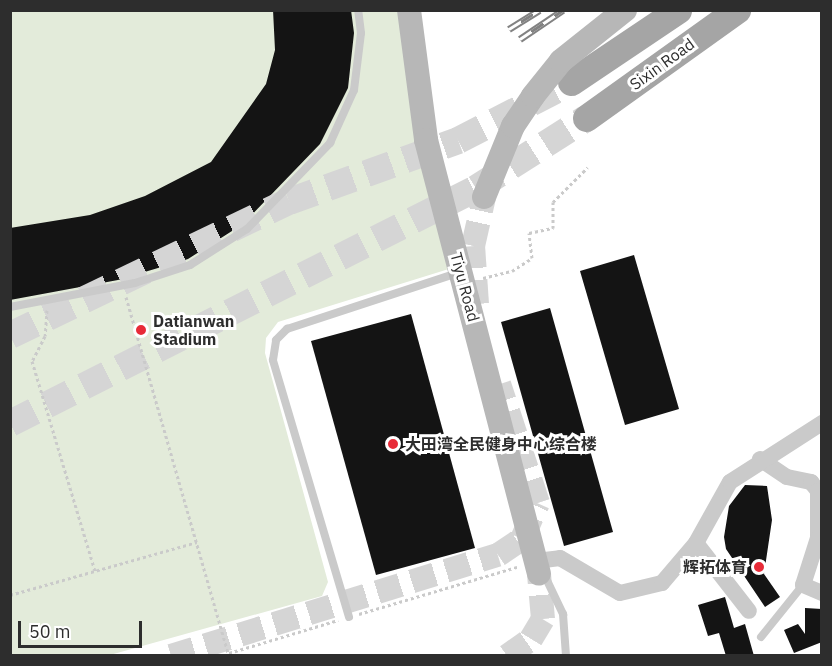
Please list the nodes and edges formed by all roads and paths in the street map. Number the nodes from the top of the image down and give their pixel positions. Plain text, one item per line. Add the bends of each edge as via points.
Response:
1 (358, 10) edge
2 (409, 10) edge
3 (625, 10) edge
4 (678, 10) edge
5 (737, 10) edge
6 (571, 82) tunnel mouth
7 (586, 118) tunnel mouth
8 (588, 167) dead end
9 (484, 197) tunnel mouth
10 (462, 277) junction
11 (123, 286) junction
12 (48, 302) junction
13 (10, 307) edge
14 (822, 423) edge
15 (760, 459) junction
16 (197, 542) junction
17 (696, 543) junction
18 (537, 568) junction
19 (95, 571) junction
20 (803, 585) junction
21 (822, 593) edge
22 (10, 595) edge
23 (749, 611) dead end
24 (349, 617) junction
25 (761, 637) dead end
26 (229, 654) edge
27 (566, 656) edge

1 - 11 lane via 361,33 354,90 330,143 291,189 247,229 190,265
2 - 10 street, Tiyu Road via 426,140
3 - 9 street, bridge via 561,61 533,96 513,126
4 - 6 main road, Sixin Road
5 - 7 main road, Sixin Road
8 - 10 path via 553,202 553,228 529,233 532,258 512,271
10 - 18 street, Tiyu Road
10 - 24 lane via 287,329 276,340 273,360
11 - 12 lane
11 - 16 path
12 - 13 lane
12 - 19 path via 45,336 32,361
14 - 15 street
15 - 17 street via 730,483
15 - 20 street via 786,477 811,482 818,491 818,538
16 - 19 path
16 - 26 path
17 - 18 street via 662,583 640,592 620,592 560,558
17 - 23 street
18 - 24 path
18 - 27 lane via 563,614
19 - 22 path
20 - 21 street
20 - 25 lane
24 - 26 path

